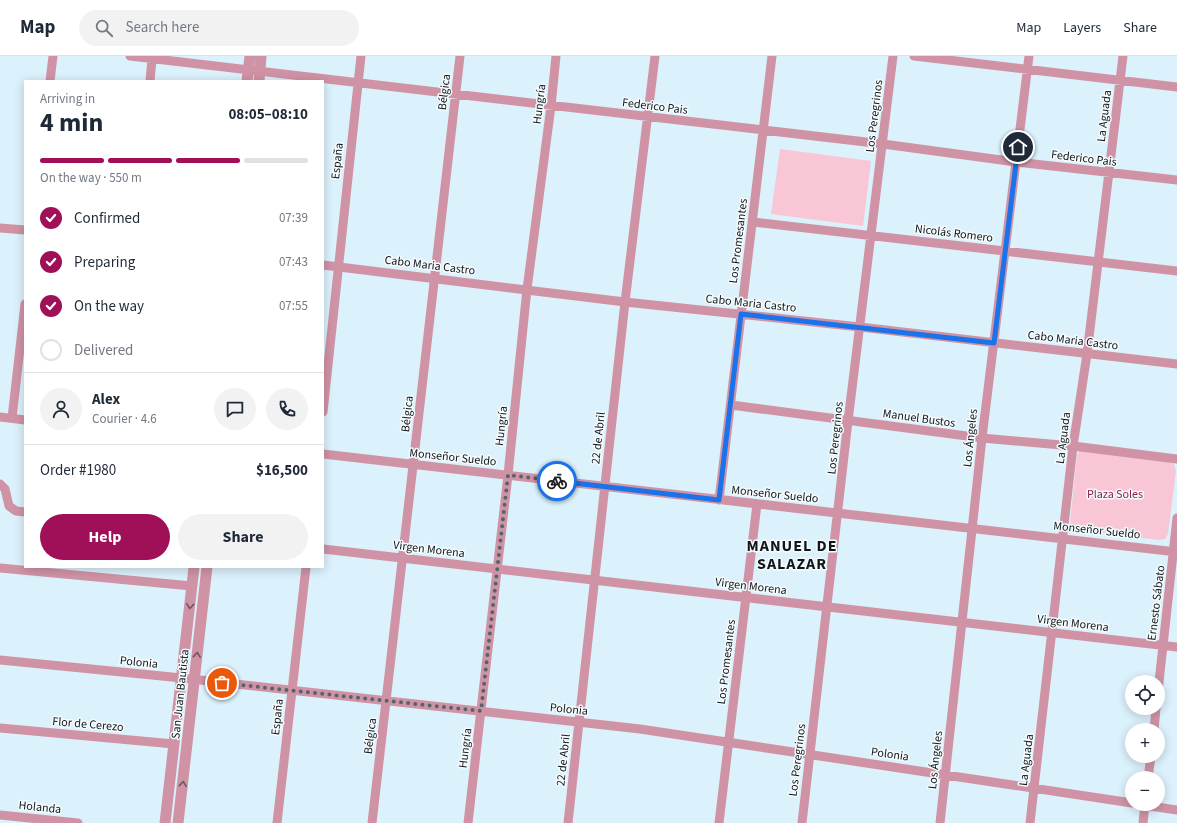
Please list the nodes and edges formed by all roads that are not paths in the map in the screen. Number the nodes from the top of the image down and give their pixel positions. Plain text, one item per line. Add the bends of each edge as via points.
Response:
1 (53, 56) edge
2 (130, 56) edge
3 (250, 56) edge
4 (262, 56) edge
5 (361, 56) edge
6 (460, 56) edge
7 (556, 56) edge
8 (655, 56) edge
9 (772, 56) edge
10 (893, 56) edge
11 (914, 56) edge
12 (1029, 56) edge
13 (1123, 56) edge
14 (152, 59) junction
15 (1027, 70) junction
16 (248, 76) edge
17 (259, 76) edge
18 (50, 80) edge
19 (150, 80) edge
20 (315, 80) edge
21 (1120, 80) junction
22 (324, 81) edge
23 (357, 83) junction
24 (1177, 87) edge
25 (456, 94) junction
26 (551, 106) junction
27 (648, 117) junction
28 (762, 130) junction
29 (883, 144) junction
30 (1016, 162) junction
31 (1109, 173) junction
32 (1177, 180) edge
33 (753, 222) junction
34 (0, 228) edge
35 (24, 230) edge
36 (870, 235) junction
37 (1005, 251) junction
38 (1098, 262) junction
39 (324, 265) edge
40 (338, 267) junction
41 (1177, 271) edge
42 (434, 278) junction
43 (527, 289) junction
44 (625, 302) junction
45 (24, 313) edge
46 (741, 314) junction
47 (860, 327) junction
48 (994, 343) junction
49 (1086, 354) junction
50 (1177, 364) edge
51 (324, 402) edge
52 (731, 405) junction
53 (0, 417) edge
54 (12, 418) junction
55 (24, 420) edge
56 (848, 421) junction
57 (982, 438) junction
58 (1073, 446) junction
59 (324, 454) edge
60 (1177, 459) edge
61 (414, 465) junction
62 (508, 475) junction
63 (0, 484) edge
64 (605, 486) junction
65 (719, 500) junction
66 (756, 504) junction
67 (24, 512) edge
68 (838, 513) junction
69 (1177, 518) edge
70 (973, 528) junction
71 (1063, 539) junction
72 (324, 549) edge
73 (1176, 551) edge
74 (403, 558) junction
75 (0, 568) edge
76 (194, 568) edge
77 (207, 568) edge
78 (306, 568) edge
79 (498, 569) junction
80 (595, 580) junction
81 (192, 586) junction
82 (746, 597) junction
83 (828, 607) junction
84 (962, 622) junction
85 (1052, 632) junction
86 (1163, 645) junction
87 (1177, 647) edge
88 (0, 660) edge
89 (1160, 675) edge
90 (182, 678) junction
91 (194, 680) junction
92 (292, 690) junction
93 (386, 701) junction
94 (481, 711) junction
95 (579, 722) junction
96 (0, 728) edge
97 (728, 742) junction
98 (174, 744) junction
99 (810, 754) junction
100 (945, 774) junction
101 (1034, 788) junction
102 (1125, 802) edge
103 (1165, 808) edge
104 (1177, 810) edge
105 (1142, 811) edge
106 (0, 815) edge
107 (78, 823) edge
108 (165, 823) edge
109 (178, 823) edge
110 (277, 823) edge
111 (372, 823) edge
112 (468, 823) edge
113 (568, 823) edge
114 (719, 823) edge
115 (802, 823) edge
116 (940, 823) edge
117 (1030, 823) edge
118 (1143, 823) edge

1 - 18 street
2 - 14 street, Federico Pais
3 - 16 street
4 - 17 street
5 - 23 street, España
6 - 25 street, Bélgica
7 - 26 street, Hungría
8 - 27 street, 22 de Abril
9 - 28 street, Los Promesantes
10 - 29 street, Los Peregrinos
11 - 15 street
12 - 15 street, Los Ángeles
13 - 21 street, La Aguada
14 - 16 street, Federico Pais
14 - 19 street
15 - 21 street
15 - 30 street, Los Ángeles
16 - 17 street, Federico Pais
17 - 20 street, Federico Pais
21 - 24 street
21 - 31 street, La Aguada
22 - 23 street, Federico Pais
23 - 25 street, Federico Pais
23 - 40 street, España
25 - 26 street, Federico Pais
25 - 42 street, Bélgica
26 - 27 street, Federico Pais
26 - 43 street, Hungría
27 - 28 street, Federico Pais
27 - 44 street, 22 de Abril
28 - 29 street, Federico Pais
28 - 33 street, Los Promesantes
29 - 30 street, Federico Pais
29 - 36 street, Los Peregrinos
30 - 31 street, Federico Pais
30 - 37 street, Los Ángeles
31 - 32 street, Federico Pais
31 - 38 street, La Aguada
33 - 36 street, Nicolás Romero
33 - 46 street, Los Promesantes
34 - 35 street
36 - 37 street, Nicolás Romero
36 - 47 street, Los Peregrinos
37 - 38 street, Nicolás Romero
37 - 48 street, Los Ángeles
38 - 41 street, Nicolás Romero
38 - 49 street, La Aguada
39 - 40 street, Cabo Maria Castro
40 - 42 street, Cabo Maria Castro
40 - 51 street, España
42 - 43 street, Cabo Maria Castro
42 - 61 street, Bélgica
43 - 44 street, Cabo Maria Castro
43 - 62 street, Hungría
44 - 46 street, Cabo Maria Castro
44 - 64 street, 22 de Abril
45 - 54 street
46 - 47 street, Cabo Maria Castro
46 - 52 street, Los Promesantes
47 - 48 street, Cabo Maria Castro
47 - 56 street, Los Peregrinos
48 - 49 street, Cabo Maria Castro
48 - 57 street, Los Ángeles
49 - 50 street, Cabo Maria Castro
49 - 58 street, La Aguada
52 - 56 street, Manuel Bustos
52 - 65 street, Los Promesantes
53 - 54 street
54 - 55 street
56 - 57 street, Manuel Bustos
56 - 68 street, Los Peregrinos
57 - 58 street, Manuel Bustos
57 - 70 street, Los Ángeles
58 - 60 street, Manuel Bustos
58 - 71 street, La Aguada
59 - 61 street, Monseñor Sueldo
61 - 62 street, Monseñor Sueldo
61 - 74 street, Bélgica
62 - 64 street, Monseñor Sueldo
62 - 79 street, Hungría
63 - 67 street via 5,489 9,506 16,511
64 - 65 street, Monseñor Sueldo
64 - 80 street, 22 de Abril
65 - 66 street, Monseñor Sueldo
66 - 68 street, Monseñor Sueldo
66 - 82 street, Los Promesantes
68 - 70 street, Monseñor Sueldo
68 - 83 street, Los Peregrinos
69 - 73 street, Ernesto Sábato
70 - 71 street, Monseñor Sueldo
70 - 84 street, Los Ángeles
71 - 73 street, Monseñor Sueldo
71 - 85 street, La Aguada
72 - 74 street, Virgen Morena
73 - 86 street, Ernesto Sábato
74 - 79 street, Virgen Morena
74 - 93 street, Bélgica
75 - 81 street
76 - 81 street, San Juan Bautista
91 -> 77 street, San Juan Bautista
78 - 92 street, España
79 - 80 street, Virgen Morena
79 - 94 street, Hungría
80 - 82 street, Virgen Morena
80 - 95 street, 22 de Abril
81 -> 90 street, San Juan Bautista
82 - 83 street, Virgen Morena
82 - 97 street, Los Promesantes
83 - 84 street, Virgen Morena
83 - 99 street, Los Peregrinos
84 - 85 street, Virgen Morena
84 - 100 street, Los Ángeles
85 - 86 street, Virgen Morena
85 - 101 street, La Aguada
86 - 87 street, Virgen Morena
86 - 89 street, Ernesto Sábato
88 - 90 street, Polonia
90 - 91 street, Polonia
90 - 98 street, San Juan Bautista
91 - 92 street, Polonia
109 -> 91 street, San Juan Bautista
92 - 93 street, Polonia
92 - 110 street, España
93 - 94 street, Polonia
93 - 111 street, Bélgica
94 - 95 street, Polonia
94 - 112 street, Hungría
95 - 97 street, Polonia via 640,728
95 - 113 street, 22 de Abril
96 - 98 street, Flor de Cerezo
97 - 99 street, Polonia
97 - 114 street, Los Promesantes
98 - 108 street, San Juan Bautista
99 - 100 street, Polonia
99 - 115 street, Los Peregrinos
100 - 101 street, Polonia
100 - 116 street, Los Ángeles
101 - 102 street, Polonia
101 - 117 street, La Aguada
103 - 104 street
105 - 118 street
106 - 107 street, Holanda

